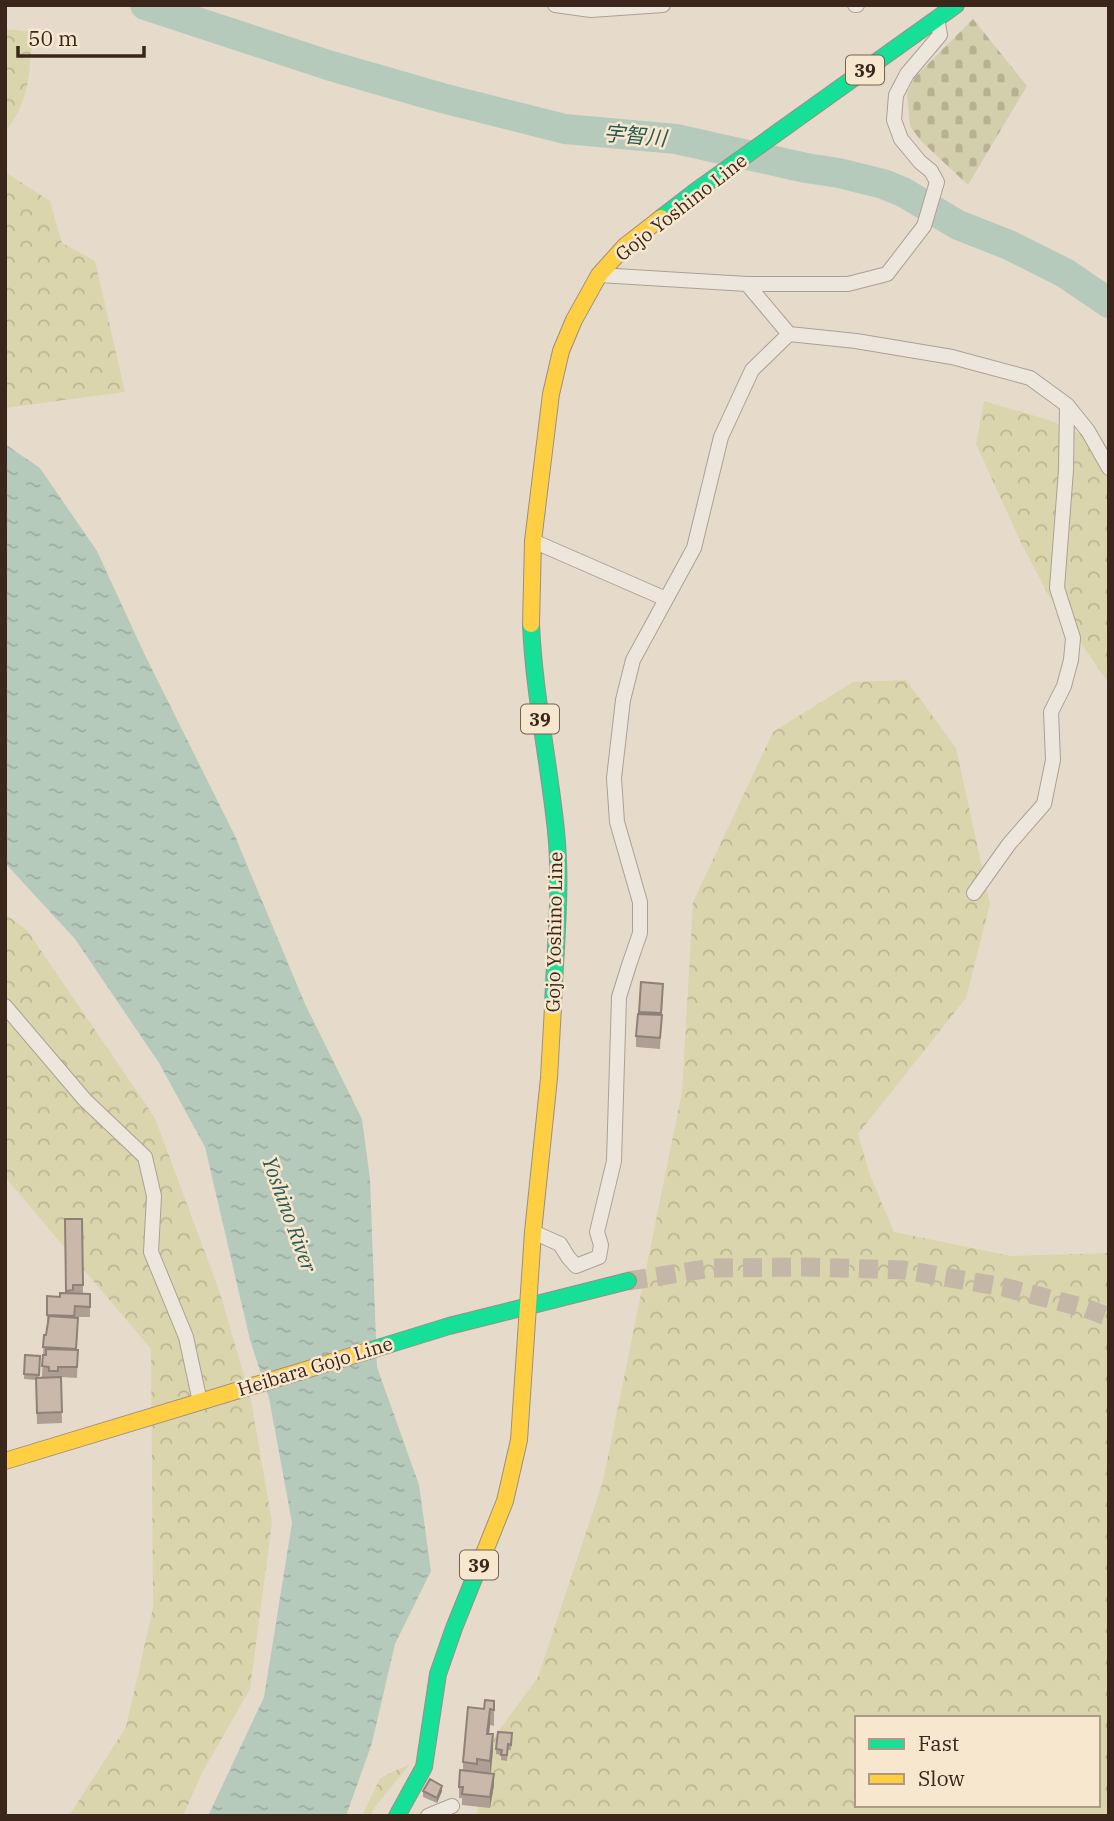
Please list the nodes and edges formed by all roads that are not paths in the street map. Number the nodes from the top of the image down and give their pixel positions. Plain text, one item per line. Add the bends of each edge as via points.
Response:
1 (555, 5) edge
2 (663, 5) edge
3 (591, 8) edge
4 (946, 9) edge
5 (600, 275) junction
6 (747, 284) junction
7 (789, 334) junction
8 (1067, 405) junction
9 (1109, 468) edge
10 (533, 541) junction
11 (666, 599) junction
12 (974, 893) dead end
13 (5, 1006) edge
14 (533, 1232) junction
15 (628, 1280) tunnel mouth
16 (527, 1306) junction
17 (200, 1402) junction
18 (5, 1461) edge
19 (452, 1806) dead end
20 (397, 1816) edge
21 (428, 1816) edge

1 - 3 street
2 - 3 street
4 - 5 main road, Gojo Yoshino Line / 39 via 700,188 625,246
4 - 6 street via 940,35 907,74 896,95 894,120 901,139 937,182 924,226 887,274 848,284
5 - 6 street
5 - 10 main road, Gojo Yoshino Line / 39 via 561,351
6 - 7 street
7 - 8 street via 952,358 1030,378
7 - 11 street via 752,370 721,437 694,548
8 - 9 street
8 - 12 street via 1057,588 1073,638 1064,686 1051,712 1053,760 1044,804
10 - 11 street
10 - 14 main road, Gojo Yoshino Line / 39 via 531,627 555,832 558,898 549,1078
11 - 14 street via 633,660 623,700 614,778 617,822 640,902 640,933 619,997 614,1161 597,1232 599,1257 576,1266 560,1244
13 - 17 street via 85,1100 145,1157 154,1196 151,1252 186,1337
14 - 16 main road, Gojo Yoshino Line / 39
15 - 16 main road, Heibara Gojo Line
16 - 17 main road, Heibara Gojo Line
16 - 20 main road, Gojo Yoshino Line / 39 via 519,1440 505,1501 438,1674 424,1767
17 - 18 main road, Heibara Gojo Line
19 - 21 street

